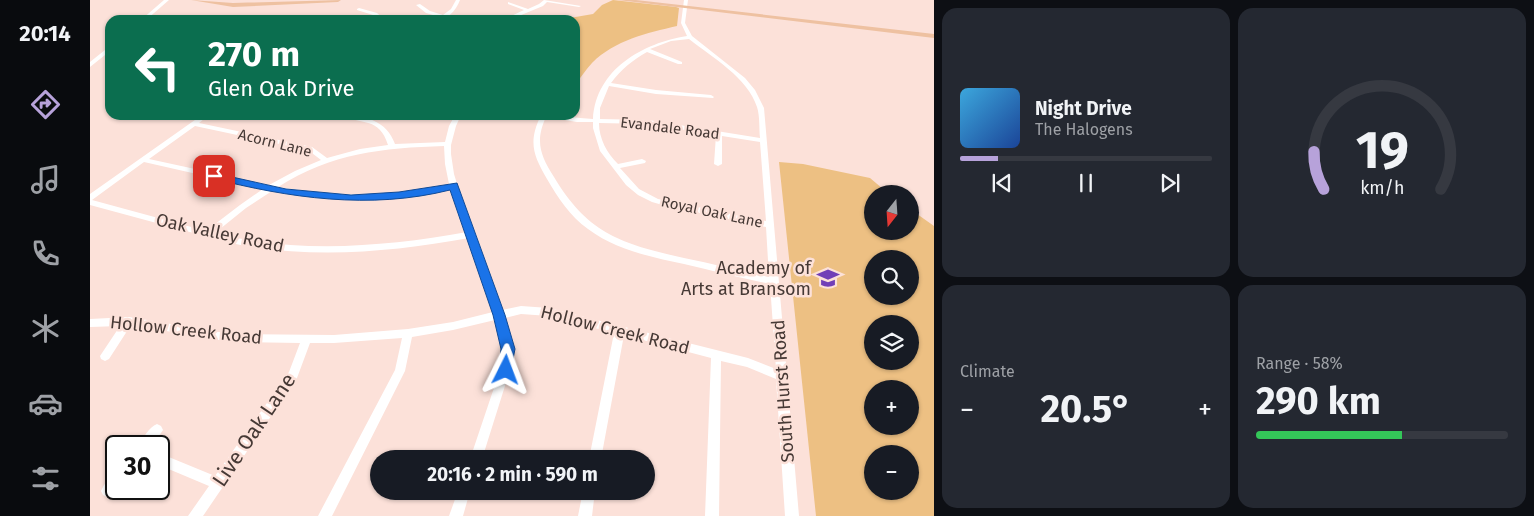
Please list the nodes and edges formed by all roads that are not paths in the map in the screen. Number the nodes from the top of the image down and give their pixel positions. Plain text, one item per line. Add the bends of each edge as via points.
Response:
1 (167, 0) edge
2 (194, 0) edge
3 (210, 0) edge
4 (313, 0) edge
5 (338, 0) edge
6 (458, 0) edge
7 (621, 0) edge
8 (640, 0) edge
9 (546, 1) edge
10 (289, 2) edge
11 (297, 2) edge
12 (510, 4) dead end
13 (686, 4) edge
14 (418, 5) dead end
15 (579, 6) dead end
16 (358, 9) dead end
17 (528, 10) junction
18 (149, 15) edge
19 (375, 15) edge
20 (438, 15) edge
21 (446, 15) edge
22 (516, 15) edge
23 (933, 36) edge
24 (690, 37) junction
25 (645, 48) junction
26 (105, 52) edge
27 (680, 63) dead end
28 (90, 65) edge
29 (607, 84) junction
30 (710, 97) dead end
31 (199, 120) edge
32 (364, 120) edge
33 (456, 120) edge
34 (542, 120) edge
35 (577, 120) edge
36 (596, 121) junction
37 (193, 124) junction
38 (719, 133) junction
39 (764, 140) junction
40 (447, 144) junction
41 (392, 147) junction
42 (144, 160) junction
43 (325, 160) junction
44 (642, 161) dead end
45 (718, 164) dead end
46 (615, 167) junction
47 (454, 186) junction
48 (268, 188) junction
49 (90, 198) edge
50 (90, 202) edge
51 (770, 225) junction
52 (208, 234) junction
53 (472, 234) junction
54 (775, 282) junction
55 (499, 315) junction
56 (129, 321) junction
57 (90, 323) edge
58 (620, 330) junction
59 (408, 333) junction
60 (306, 340) junction
61 (716, 355) junction
62 (106, 356) dead end
63 (781, 376) junction
64 (157, 430) dead end
65 (153, 435) edge
66 (479, 450) edge
67 (597, 450) edge
68 (170, 464) edge
69 (217, 483) junction
70 (461, 500) edge
71 (587, 500) edge
72 (195, 516) edge
73 (324, 516) edge
74 (456, 516) edge
75 (584, 516) edge
76 (712, 516) edge
77 (792, 516) edge

1 - 18 street
2 - 10 main road via 233,4
3 - 10 main road
4 - 11 main road
5 - 11 main road
6 - 21 street via 456,7
7 - 13 main road
8 - 13 main road
9 - 15 street
9 - 17 street
10 - 11 main road
12 - 17 street
13 - 23 main road
13 - 24 street via 683,23
14 - 20 street
16 - 19 street
17 - 22 street
24 - 25 street, Royal Oak Lane via 678,37
24 - 39 street, South Hurst Road via 738,74 752,90 761,108
25 - 27 street
25 - 29 street, Royal Oak Lane via 621,65
26 - 28 street
29 - 30 street
29 - 36 street, Royal Oak Lane
31 - 37 street
32 - 41 street via 385,129
33 - 40 street
34 - 54 street via 536,130 535,147 542,164 563,199 593,229 614,241 648,253
35 - 36 street, Evandale Road
36 - 38 street, Evandale Road via 648,122
36 - 46 street, Royal Oak Lane via 602,149
37 - 42 street
37 - 43 street, Acorn Lane via 310,148
38 - 39 street, Evandale Road
38 - 45 street
39 - 51 street, South Hurst Road
40 - 41 street
40 - 47 street via 448,169
41 - 43 street
42 - 48 street
42 - 49 street
43 - 48 street
44 - 46 street
46 - 51 street, Royal Oak Lane via 644,196
47 - 48 street via 399,196 351,198
47 - 53 street
48 - 52 street
50 - 52 street, Oak Valley Road
51 - 54 street, South Hurst Road
52 - 53 street, Oak Valley Road via 258,245 342,250 417,245
53 - 55 street
54 - 63 street, South Hurst Road
55 - 58 street, Hollow Creek Road via 535,310
55 - 59 street, Hollow Creek Road
55 - 66 street via 508,349 506,370
56 - 57 street, Hollow Creek Road
56 - 60 street, Hollow Creek Road via 231,338
56 - 62 street
58 - 61 street, Hollow Creek Road
58 - 67 street
59 - 60 street, Hollow Creek Road
59 - 73 street via 400,371
60 - 69 street, Live Oak Lane via 293,375
61 - 63 street, Hollow Creek Road
61 - 76 street
63 - 77 street, South Hurst Road
64 - 65 street
68 - 69 street
69 - 72 street, Live Oak Lane
70 - 74 street
71 - 75 street

